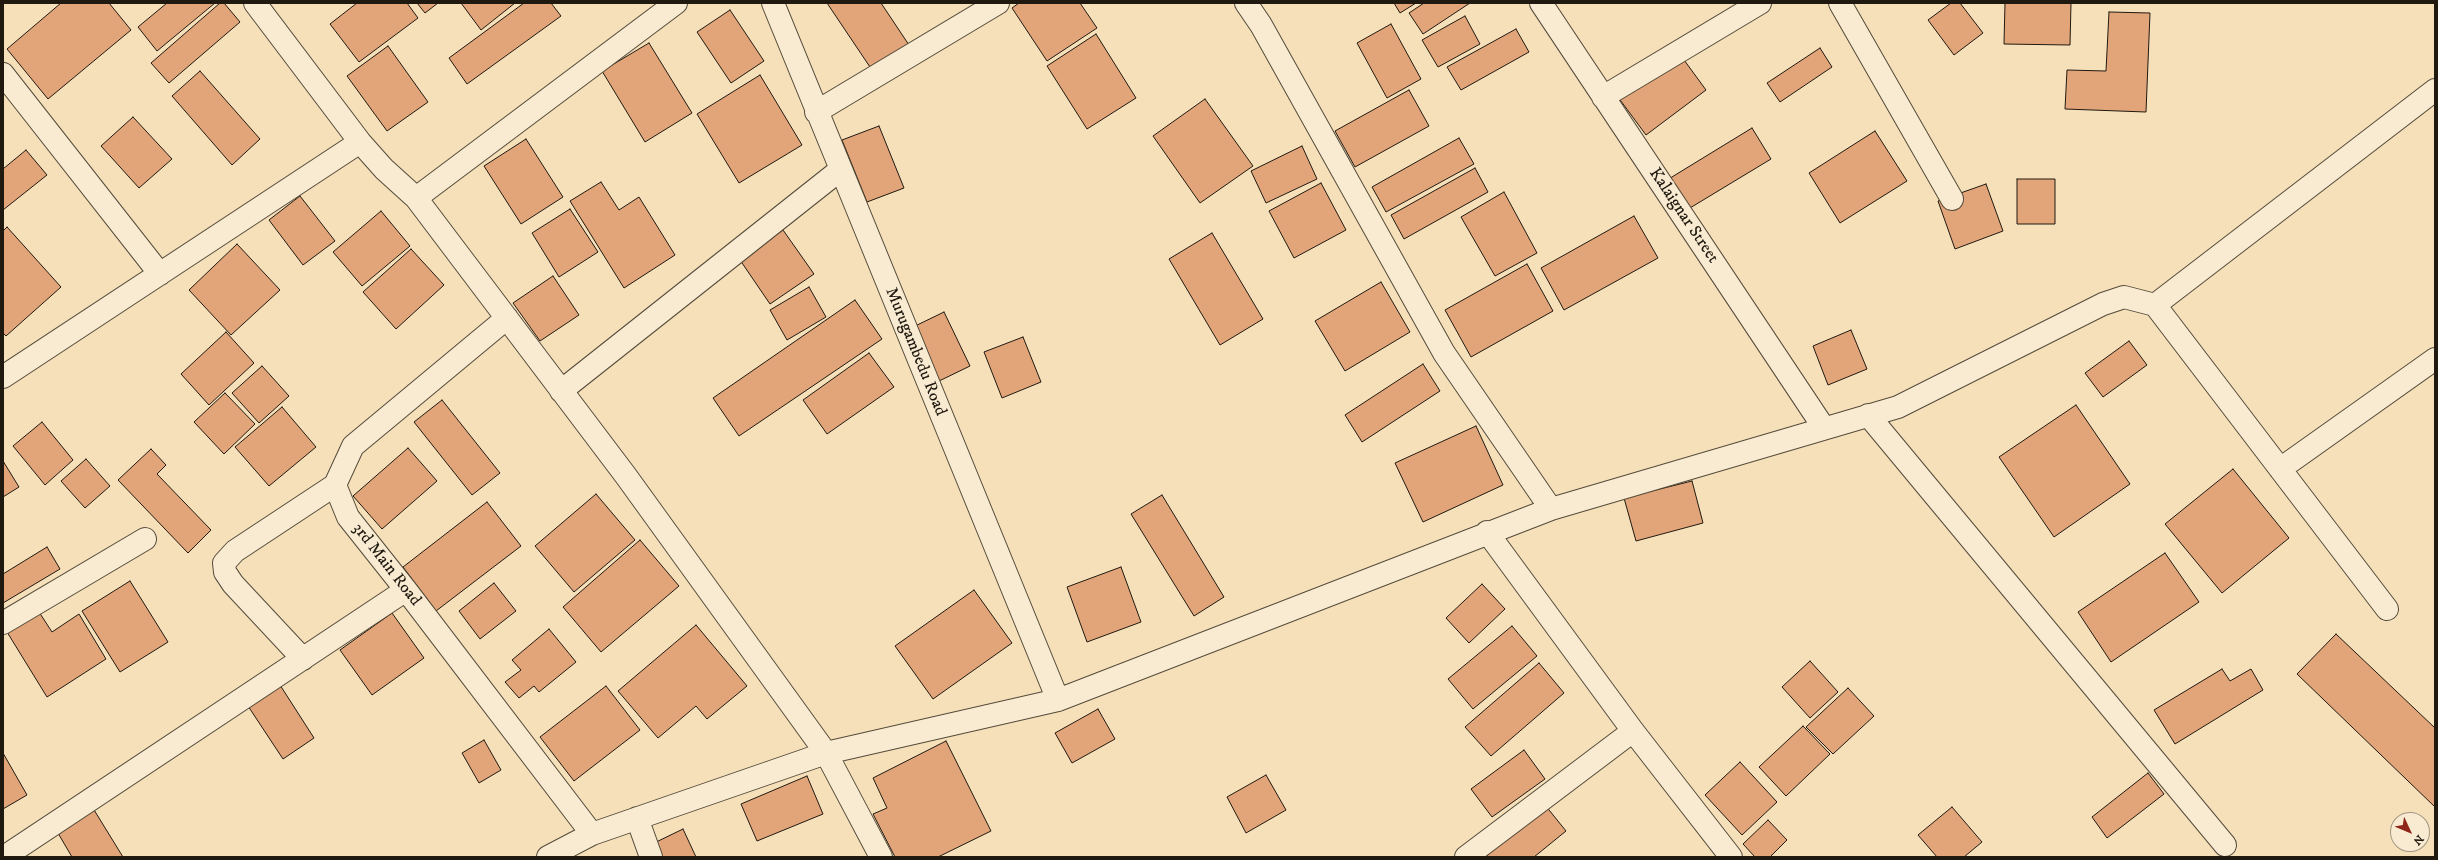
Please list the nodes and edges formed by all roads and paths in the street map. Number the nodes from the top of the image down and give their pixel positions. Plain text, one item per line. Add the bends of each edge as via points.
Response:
1 (255, 3) edge
2 (676, 3) edge
3 (773, 3) edge
4 (998, 3) edge
5 (1246, 3) edge
6 (1541, 3) edge
7 (1760, 3) edge
8 (1840, 3) edge
9 (3, 74) edge
10 (2435, 90) edge
11 (1603, 97) junction
12 (816, 112) junction
13 (360, 142) junction
14 (840, 170) junction
15 (416, 198) junction
16 (1952, 199) dead end
17 (160, 274) junction
18 (2155, 305) junction
19 (507, 318) junction
20 (2435, 358) edge
21 (3, 377) edge
22 (561, 391) junction
23 (1868, 416) junction
24 (1824, 428) junction
25 (2280, 469) junction
26 (336, 485) junction
27 (1551, 509) junction
28 (1487, 532) junction
29 (145, 539) dead end
30 (406, 590) junction
31 (2387, 609) dead end
32 (3, 623) edge
33 (303, 658) junction
34 (1058, 700) junction
35 (1633, 731) junction
36 (826, 753) junction
37 (637, 818) junction
38 (592, 834) junction
39 (2226, 845) dead end
40 (4, 857) edge
41 (548, 857) edge
42 (652, 857) edge
43 (881, 857) edge
44 (1466, 857) edge
45 (1731, 857) edge

1 - 13 street
2 - 15 street
3 - 12 street, Murugambedu Road
4 - 12 street
5 - 27 street via 1261,25 1444,353
6 - 11 street, Kalaignar Street
7 - 11 street
8 - 16 street
9 - 17 street
10 - 18 street
11 - 24 street, Kalaignar Street
12 - 14 street, Murugambedu Road
13 - 15 street via 384,169
13 - 17 street
14 - 22 street
14 - 34 street, Murugambedu Road
15 - 19 street
17 - 21 street
18 - 23 street via 2124,296 1898,407
18 - 25 street
19 - 22 street
19 - 26 street via 353,446
20 - 25 street
22 - 36 street via 626,476
23 - 24 street
23 - 39 street
24 - 27 street
25 - 31 street
26 - 30 street, 3rd Main Road via 348,517
26 - 33 street via 235,551 224,562 225,572 233,584
27 - 28 street
28 - 34 street
28 - 35 street
29 - 32 street
30 - 33 street
30 - 38 street, 3rd Main Road
33 - 40 street
34 - 36 street
35 - 44 street
35 - 45 street
36 - 37 street
36 - 43 street
37 - 38 street
37 - 42 street
38 - 41 street

